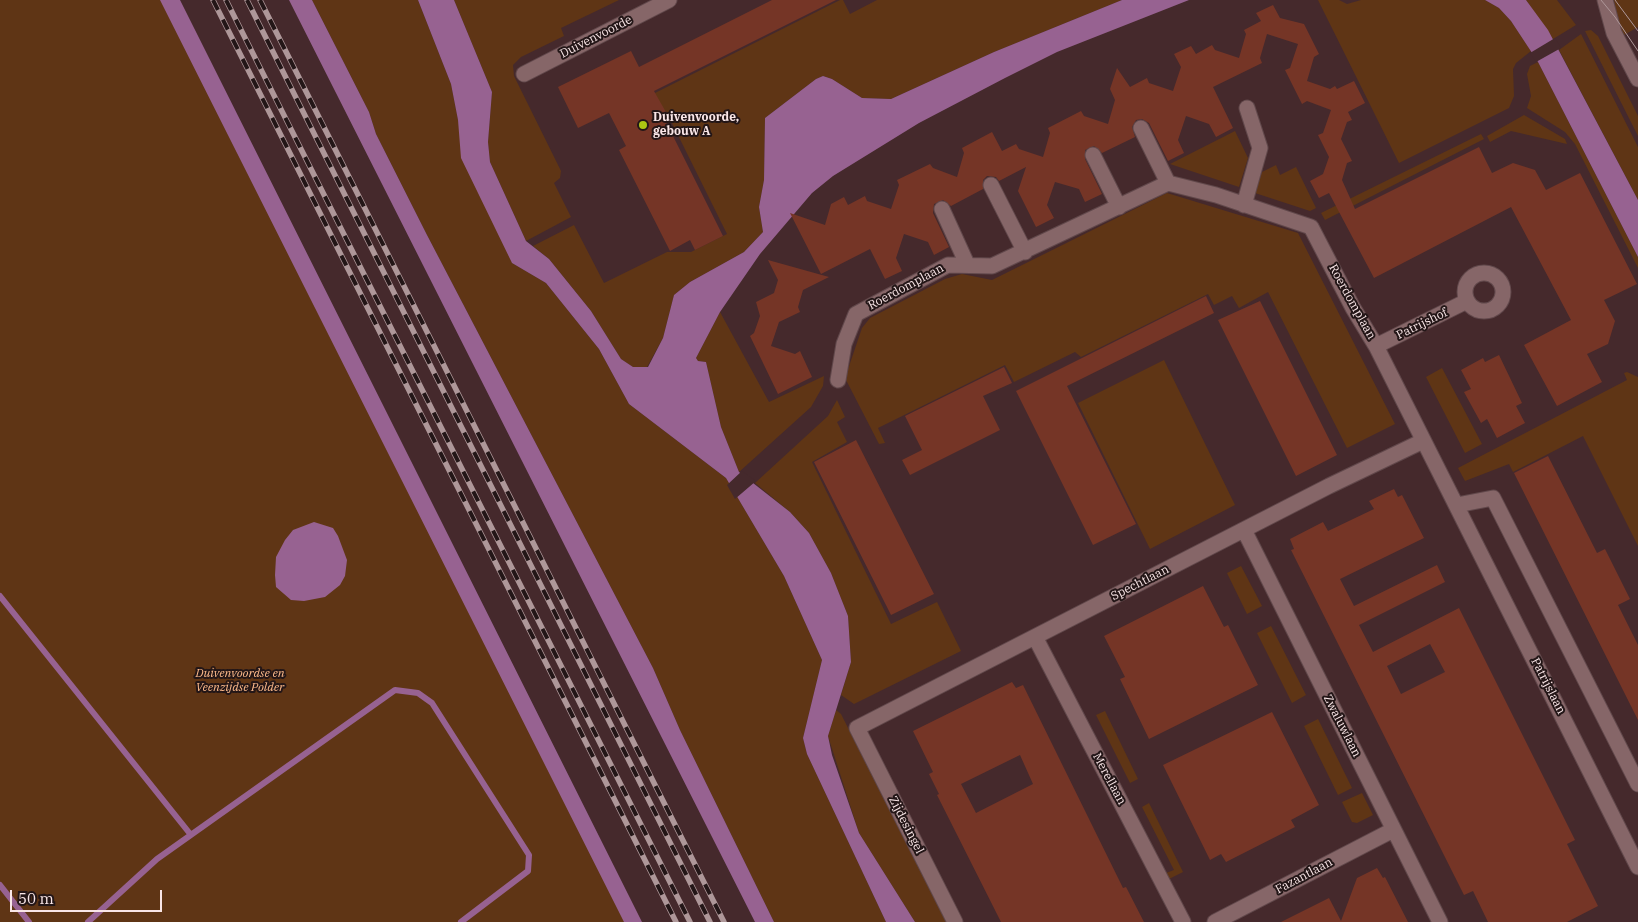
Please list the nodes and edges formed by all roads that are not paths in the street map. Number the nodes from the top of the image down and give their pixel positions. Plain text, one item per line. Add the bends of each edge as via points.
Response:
1 (669, 0) edge
2 (1605, 0) edge
3 (524, 74) dead end
4 (1638, 79) edge
5 (1247, 108) dead end
6 (1140, 128) dead end
7 (1093, 155) dead end
8 (1168, 183) junction
9 (992, 185) dead end
10 (1244, 205) junction
11 (1118, 207) junction
12 (942, 209) dead end
13 (1025, 252) junction
14 (967, 264) junction
15 (1468, 302) dead end
16 (1376, 346) junction
17 (838, 380) dead end
18 (1424, 441) junction
19 (1457, 505) junction
20 (1244, 530) junction
21 (1035, 637) junction
22 (857, 728) joint
23 (1638, 784) edge
24 (1394, 830) junction
25 (1638, 867) edge
26 (955, 922) edge
27 (1183, 922) edge
28 (1215, 922) edge
29 (1440, 922) edge

1 - 3 street, Duivenvoorde
2 - 4 street via 1614,32
5 - 10 street via 1260,148
6 - 8 street
7 - 11 street
8 - 10 street, Roerdomplaan
8 - 11 street, Roerdomplaan
9 - 13 street
10 - 16 street, Roerdomplaan via 1311,227
11 - 13 street, Roerdomplaan
12 - 14 street
13 - 14 street, Roerdomplaan via 992,266
14 - 17 street, Roerdomplaan via 948,265 856,314 844,344
15 - 16 street, Patrijshof
16 - 18 street, Roerdomplaan
18 - 19 street, Patrijslaan
18 - 20 street, Spechtlaan
19 - 23 street via 1493,498
19 - 25 street, Patrijslaan
20 - 21 street, Spechtlaan
20 - 24 street, Zwaluwlaan
21 - 22 street, Spechtlaan
21 - 27 street, Merellaan
22 - 26 street, Zijdesingel
24 - 28 street, Fazantlaan
24 - 29 street, Zwaluwlaan

